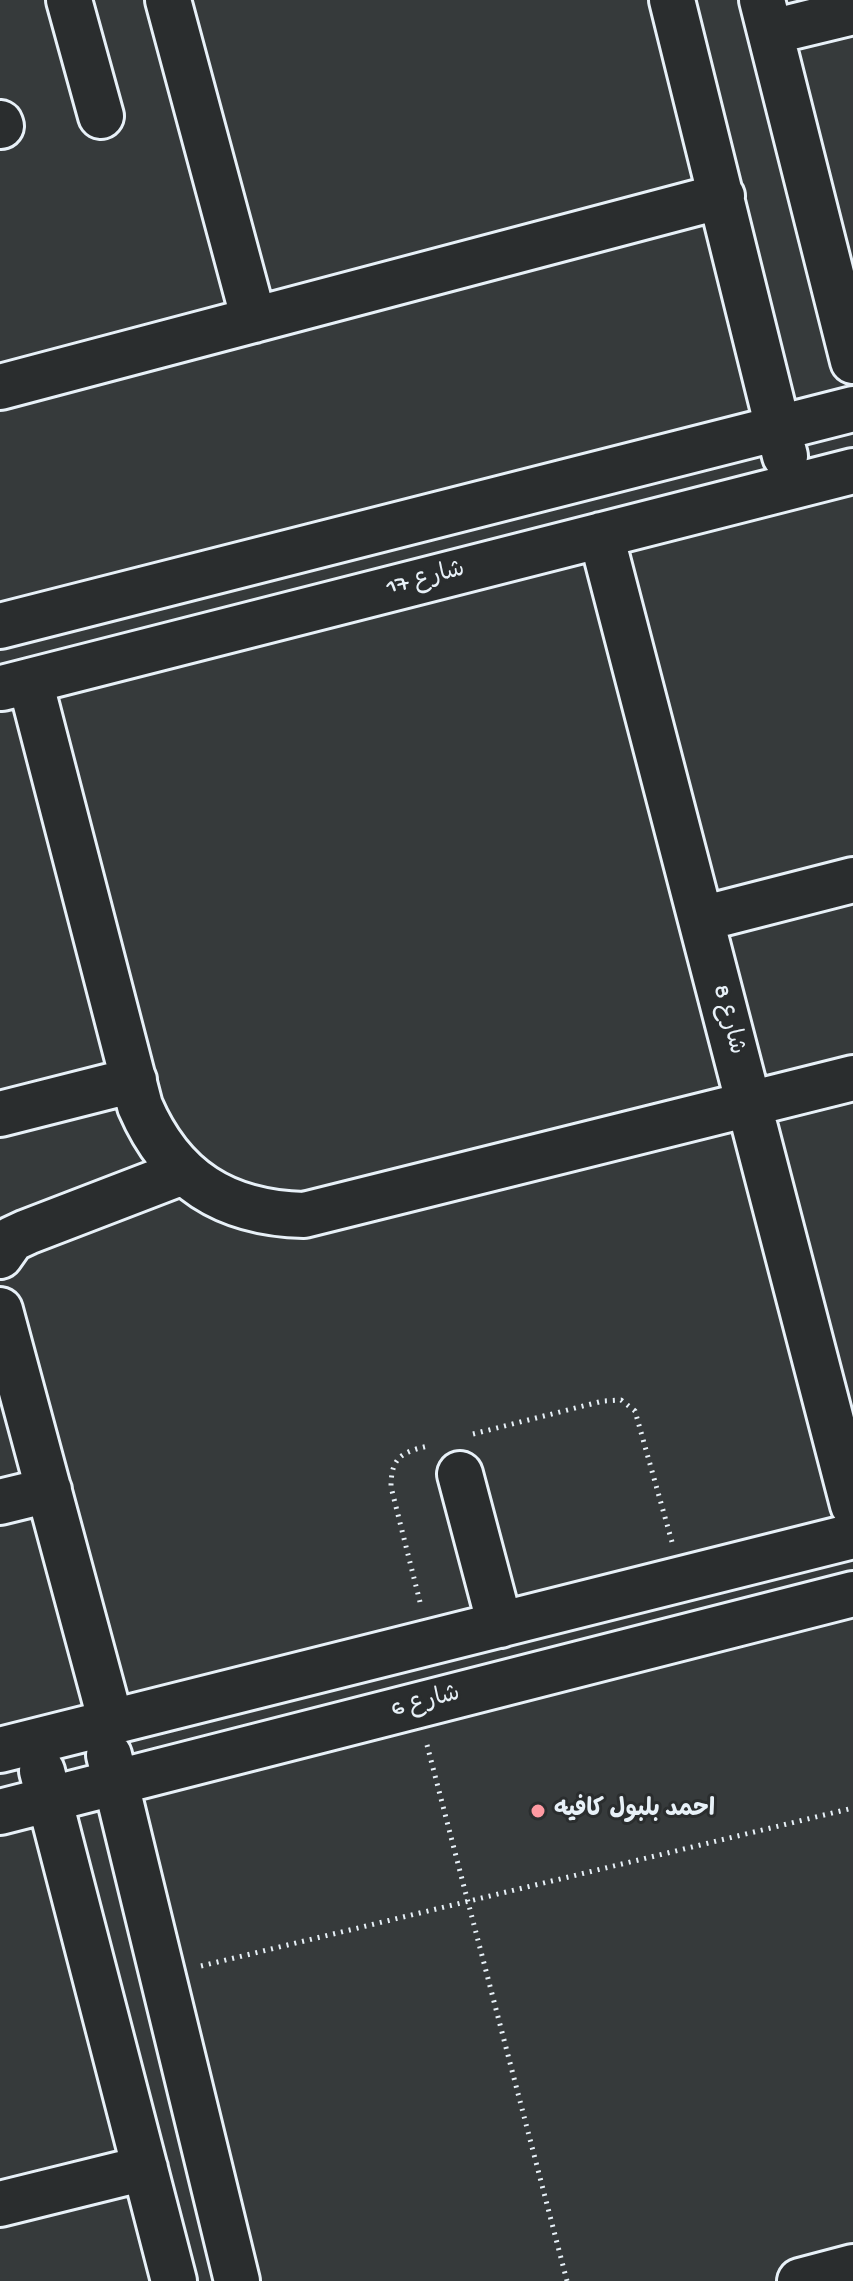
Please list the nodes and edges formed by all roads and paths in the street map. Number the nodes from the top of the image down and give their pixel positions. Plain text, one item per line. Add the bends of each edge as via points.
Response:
1 (69, 0) edge
2 (168, 0) edge
3 (672, 0) edge
4 (853, 12) edge
5 (766, 16) edge
6 (101, 116) dead end
7 (722, 196) junction
8 (254, 320) junction
9 (853, 361) edge
10 (0, 387) edge
11 (853, 409) edge
12 (778, 428) junction
13 (853, 471) edge
14 (793, 486) junction
15 (601, 535) junction
16 (0, 626) edge
17 (15, 685) edge
18 (853, 880) edge
19 (701, 919) junction
20 (853, 1078) edge
21 (134, 1080) junction
22 (749, 1103) junction
23 (0, 1114) edge
24 (183, 1172) junction
25 (0, 1256) edge
26 (0, 1310) edge
27 (454, 1451) junction
28 (49, 1490) junction
29 (0, 1502) edge
30 (853, 1505) edge
31 (853, 1536) edge
32 (682, 1577) junction
33 (853, 1594) edge
34 (500, 1625) junction
35 (431, 1642) junction
36 (416, 1705) junction
37 (106, 1723) junction
38 (17, 1746) edge
39 (116, 1782) junction
40 (49, 1799) junction
41 (853, 1808) edge
42 (0, 1812) edge
43 (131, 1847) junction
44 (66, 1863) junction
45 (468, 1902) junction
46 (163, 1976) junction
47 (145, 2168) junction
48 (0, 2204) edge
49 (853, 2267) edge
50 (174, 2281) edge
51 (237, 2281) edge
52 (567, 2281) edge
53 (800, 2281) edge

1 - 6 street
2 - 8 street
3 - 7 street
4 - 5 street
5 - 9 street
7 - 8 street
7 - 12 street
8 - 10 street
11 - 12 street
12 - 14 street
12 - 16 street
13 - 14 street, شارع 17
14 - 15 street, شارع 17
15 - 17 street, شارع 17
15 - 19 street, شارع 8
17 - 21 street
18 - 19 street
19 - 22 street, شارع 8
20 - 22 street
21 - 23 street
21 - 24 street via 151,1130
22 - 24 street via 304,1215 240,1206
22 - 30 street, شارع 8
24 - 25 street via 27,1232 12,1239
26 - 28 street
27 - 32 path via 603,1401 621,1400 635,1411
27 - 34 street
27 - 35 path via 406,1451 391,1477
28 - 29 street
28 - 37 street
31 - 32 street
32 - 34 street
33 - 36 street, شارع 6
34 - 35 street
35 - 37 street
36 - 39 street, شارع 6
36 - 45 path
37 - 38 street
37 - 39 street
38 - 40 street
39 - 40 street, شارع 6
39 - 43 street
40 - 42 street, شارع 6
40 - 44 street
41 - 45 path
43 - 44 street
43 - 46 street
44 - 47 street
45 - 46 path
45 - 52 path
46 - 51 street
47 - 48 street
47 - 50 street
49 - 53 street

